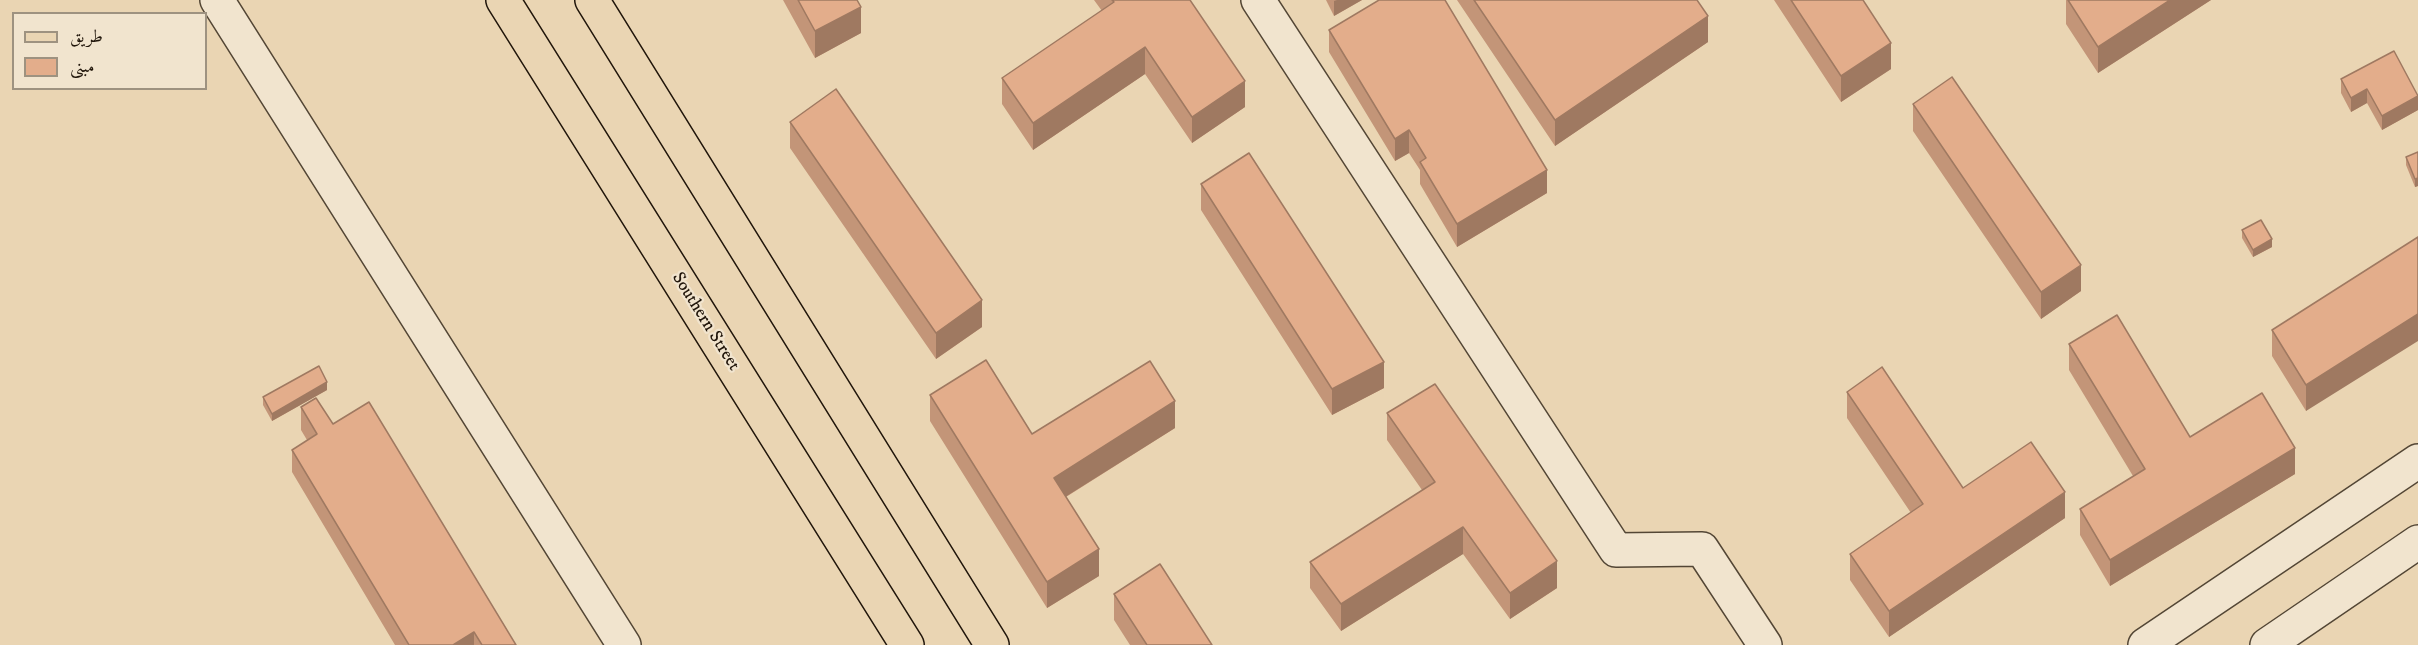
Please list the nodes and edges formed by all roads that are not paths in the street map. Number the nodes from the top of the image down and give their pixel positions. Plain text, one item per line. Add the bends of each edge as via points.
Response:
1 (217, 0) edge
2 (503, 0) edge
3 (592, 0) edge
4 (1258, 0) edge
5 (2418, 461) edge
6 (2418, 542) edge
7 (624, 645) edge
8 (907, 645) edge
9 (992, 645) edge
10 (1765, 645) edge
11 (2145, 645) edge
12 (2267, 645) edge

1 - 7 street
2 - 8 main road, Southern Street
3 - 9 main road
4 - 10 street via 1616,550 1702,549
5 - 11 street
6 - 12 street

